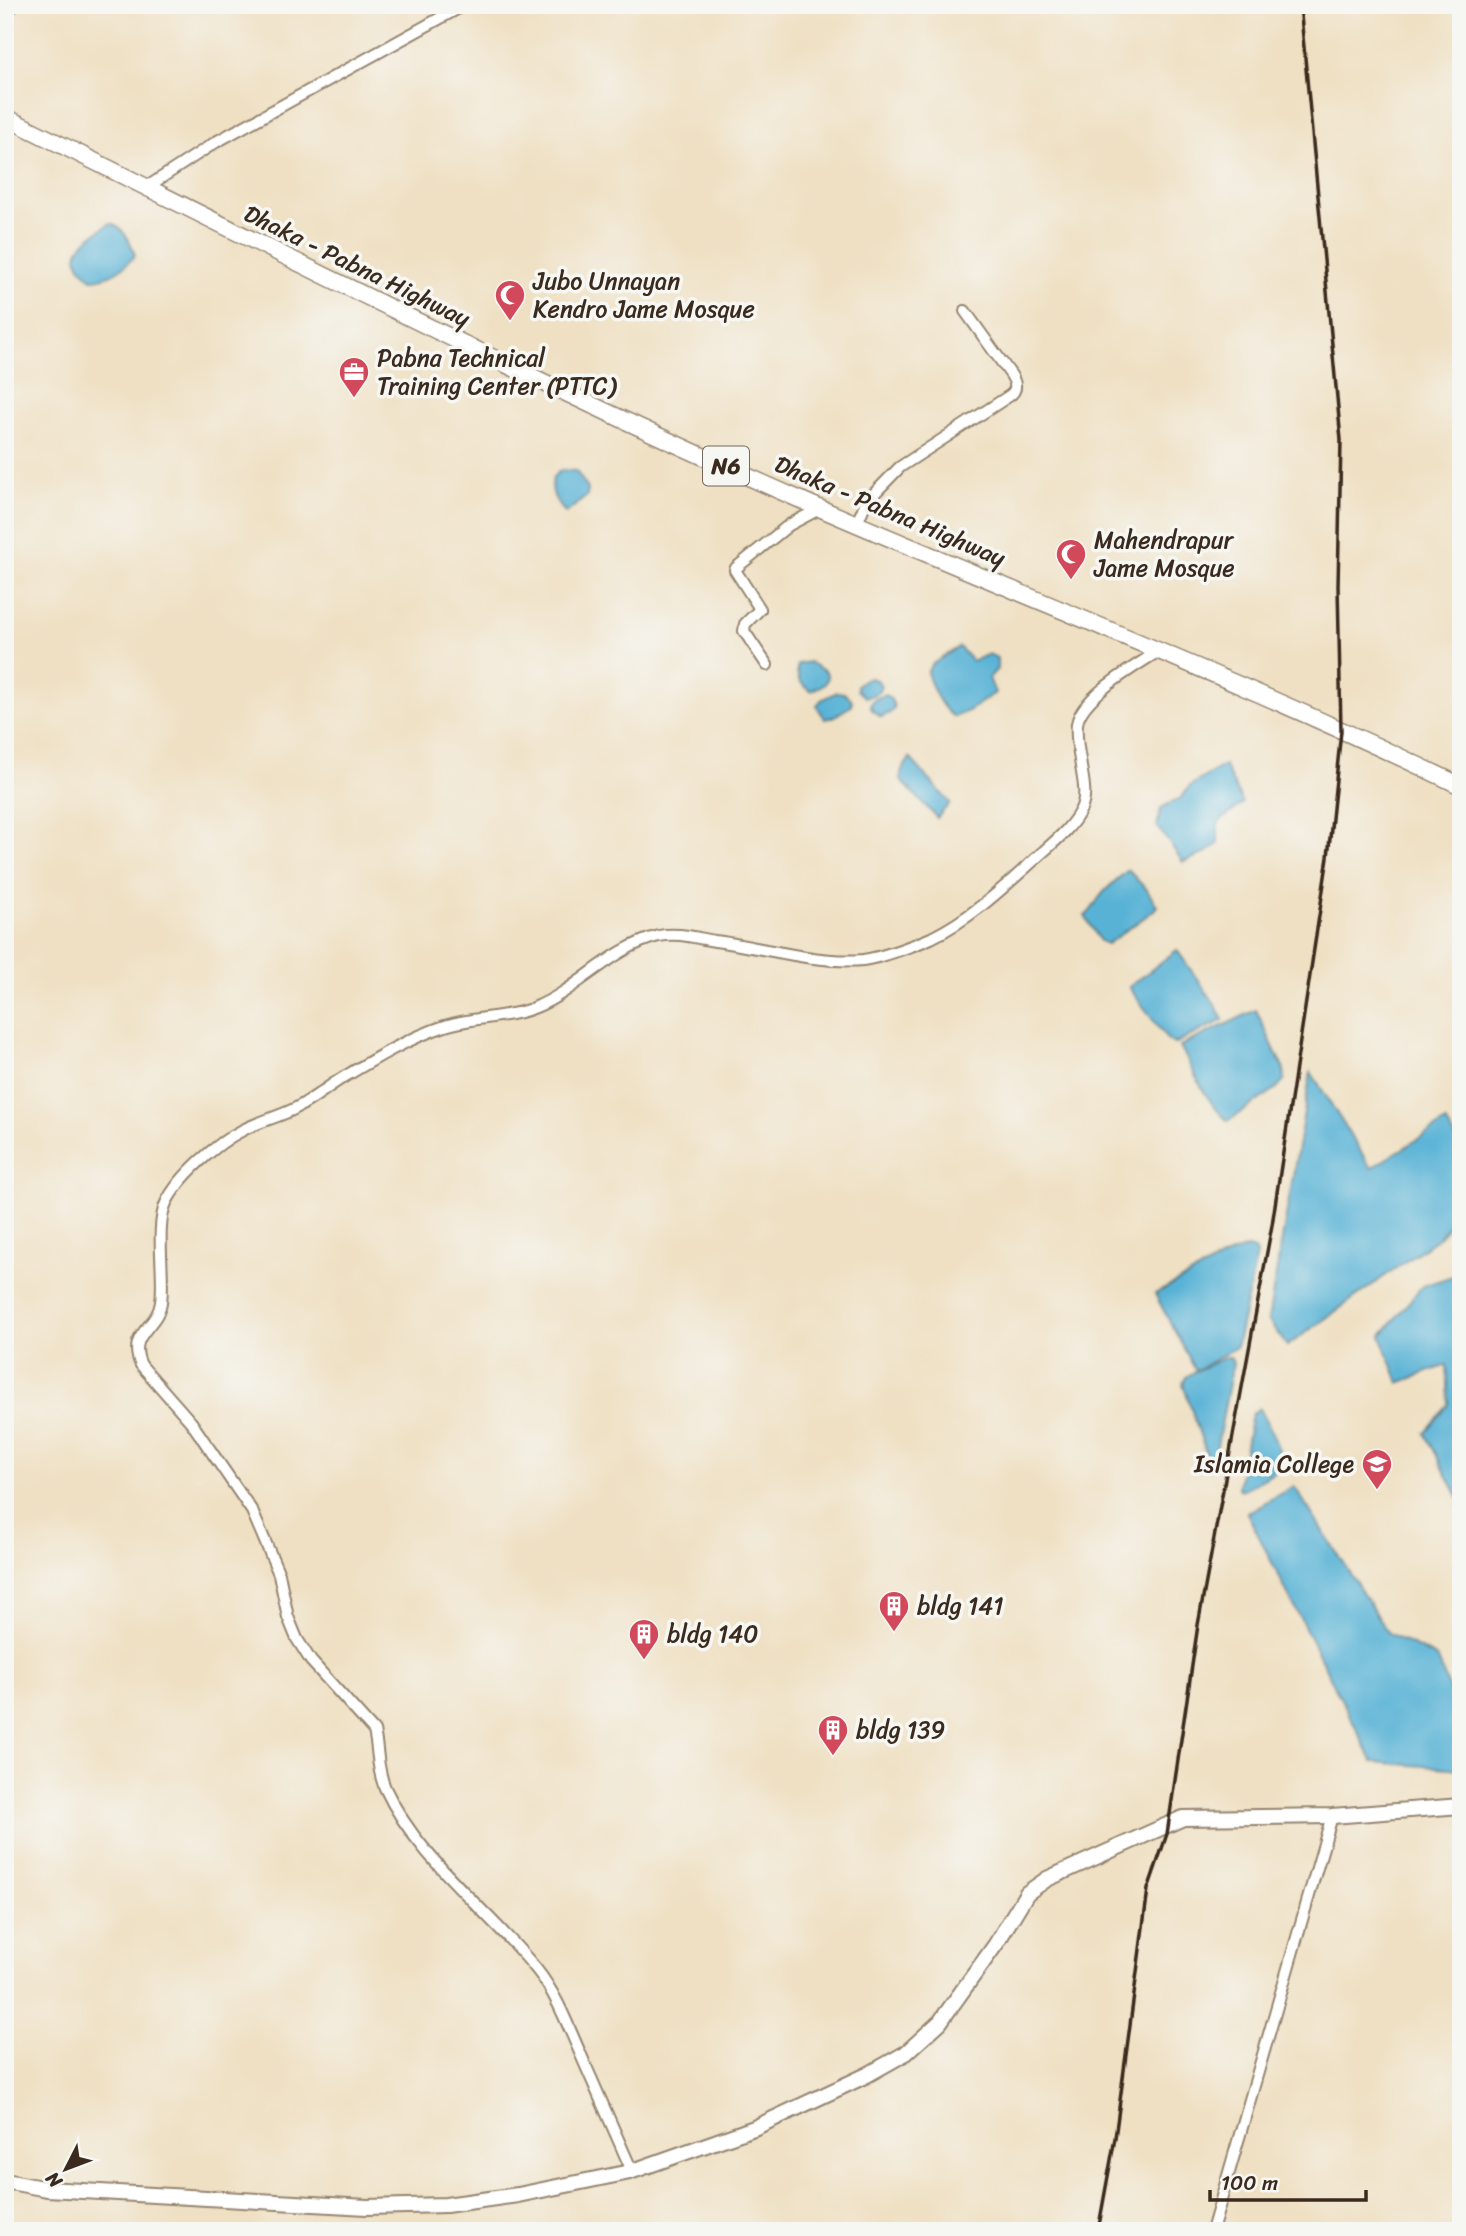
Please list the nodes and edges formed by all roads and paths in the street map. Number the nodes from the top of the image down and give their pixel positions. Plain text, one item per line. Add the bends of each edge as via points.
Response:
1 (15, 5) edge
2 (464, 5) edge
3 (5, 10) edge
4 (5, 117) edge
5 (147, 187) junction
6 (965, 311) dead end
7 (821, 508) junction
8 (857, 523) junction
9 (1160, 650) junction
10 (767, 665) dead end
11 (1461, 786) edge
12 (1461, 1806) edge
13 (1332, 1816) junction
14 (632, 2171) junction
15 (5, 2181) edge
16 (1212, 2231) edge

1 - 3 street
2 - 5 street via 228,135
4 - 5 highway, Dhaka - Pabna Highway / N6
5 - 7 highway, Dhaka - Pabna Highway / N6 via 508,366
6 - 8 street via 1011,375 1015,389 900,467 866,502
7 - 8 highway, Dhaka - Pabna Highway / N6
7 - 10 street via 789,526 735,570 760,609 744,631
8 - 9 highway, Dhaka - Pabna Highway / N6
9 - 11 highway, Dhaka - Pabna Highway / N6
9 - 14 street via 1084,707 1077,722 1085,794 1075,818 984,905 929,939 867,960 804,956 679,934 644,941 539,1006 513,1015 451,1024 421,1035 296,1108 244,1129 196,1166 165,1204 161,1302 136,1346 141,1365 191,1422 252,1511 279,1574 291,1627 311,1661 374,1731 376,1761 400,1816 439,1867 538,1971 556,2000
12 - 13 main road
13 - 14 main road via 1183,1818 1047,1879 1027,1893 940,2022 906,2053 754,2127
13 - 16 street
14 - 15 main road via 446,2205 367,2207 47,2189

